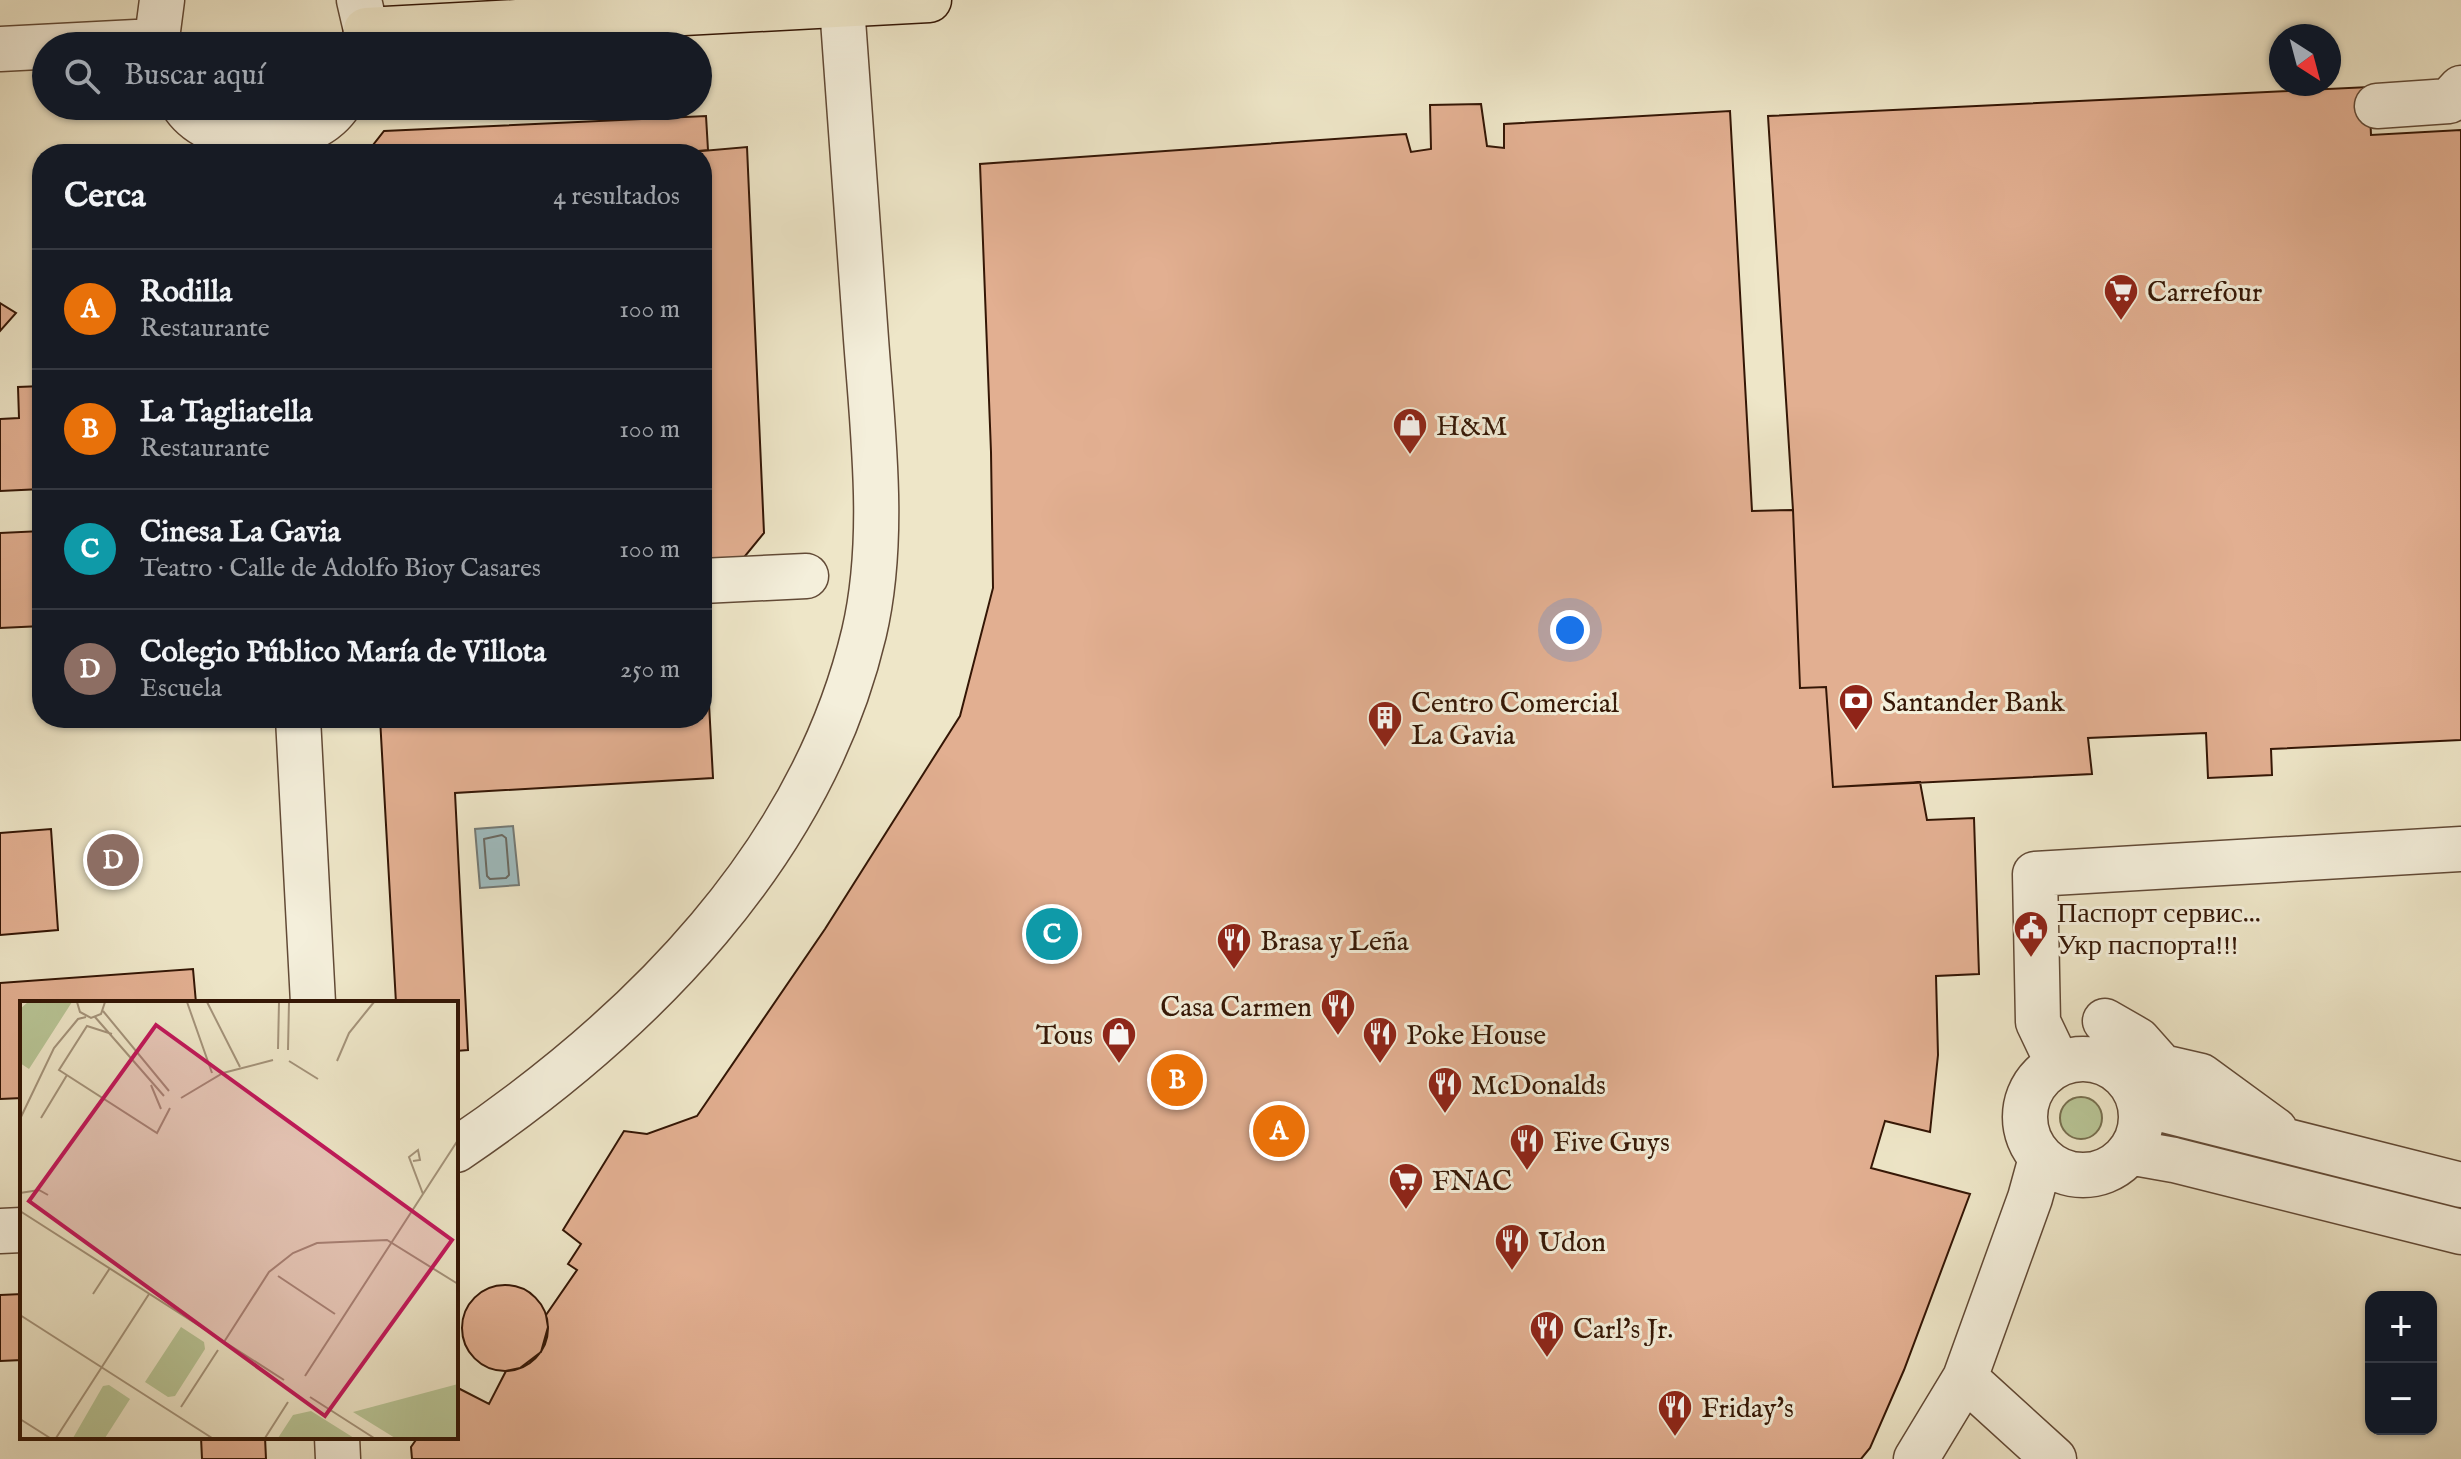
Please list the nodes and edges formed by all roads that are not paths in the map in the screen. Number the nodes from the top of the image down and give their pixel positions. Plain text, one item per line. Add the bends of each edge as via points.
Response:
1 (929, 0) edge
2 (842, 6) junction
3 (363, 25) edge
4 (158, 29) edge
5 (134, 32) edge
6 (32, 45) edge
7 (0, 49) edge
8 (2461, 88) edge
9 (2377, 106) dead end
10 (199, 120) edge
11 (319, 120) edge
12 (257, 144) edge
13 (275, 144) edge
14 (806, 576) dead end
15 (712, 581) edge
16 (299, 728) edge
17 (2461, 849) edge
18 (313, 1001) edge
19 (2105, 1021) dead end
20 (2058, 1064) junction
21 (2140, 1104) junction
22 (2291, 1142) junction
23 (458, 1149) edge
24 (2129, 1152) junction
25 (2041, 1158) junction
26 (2461, 1185) edge
27 (20, 1230) edge
28 (0, 1231) edge
29 (2461, 1232) edge
30 (1965, 1378) junction
31 (1971, 1420) dead end
32 (337, 1439) edge
33 (338, 1459) edge
34 (1916, 1459) edge
35 (2016, 1459) edge
36 (2054, 1459) edge

1 - 2 main road
2 - 3 main road
2 - 23 street via 875,451 874,563 864,631 849,682 818,763 782,829 726,910 614,1027 519,1108
4 - 5 street
6 - 7 street
8 - 9 street via 2449,101
10 - 12 street via 227,136
11 - 13 street
14 - 15 street
16 - 18 street
17 - 20 street via 2035,874 2038,1022
19 - 22 street via 2138,1040 2162,1067 2201,1076
20 - 21 street via 2092,1059 2108,1064 2123,1074
20 - 25 street via 2037,1082 2025,1107 2024,1125
21 - 22 street
21 - 24 street via 2138,1137
22 - 26 street
24 - 25 street via 2096,1174 2058,1170
24 - 29 street
25 - 30 street
27 - 28 street
30 - 34 street
30 - 36 street
31 - 35 street
32 - 33 street

